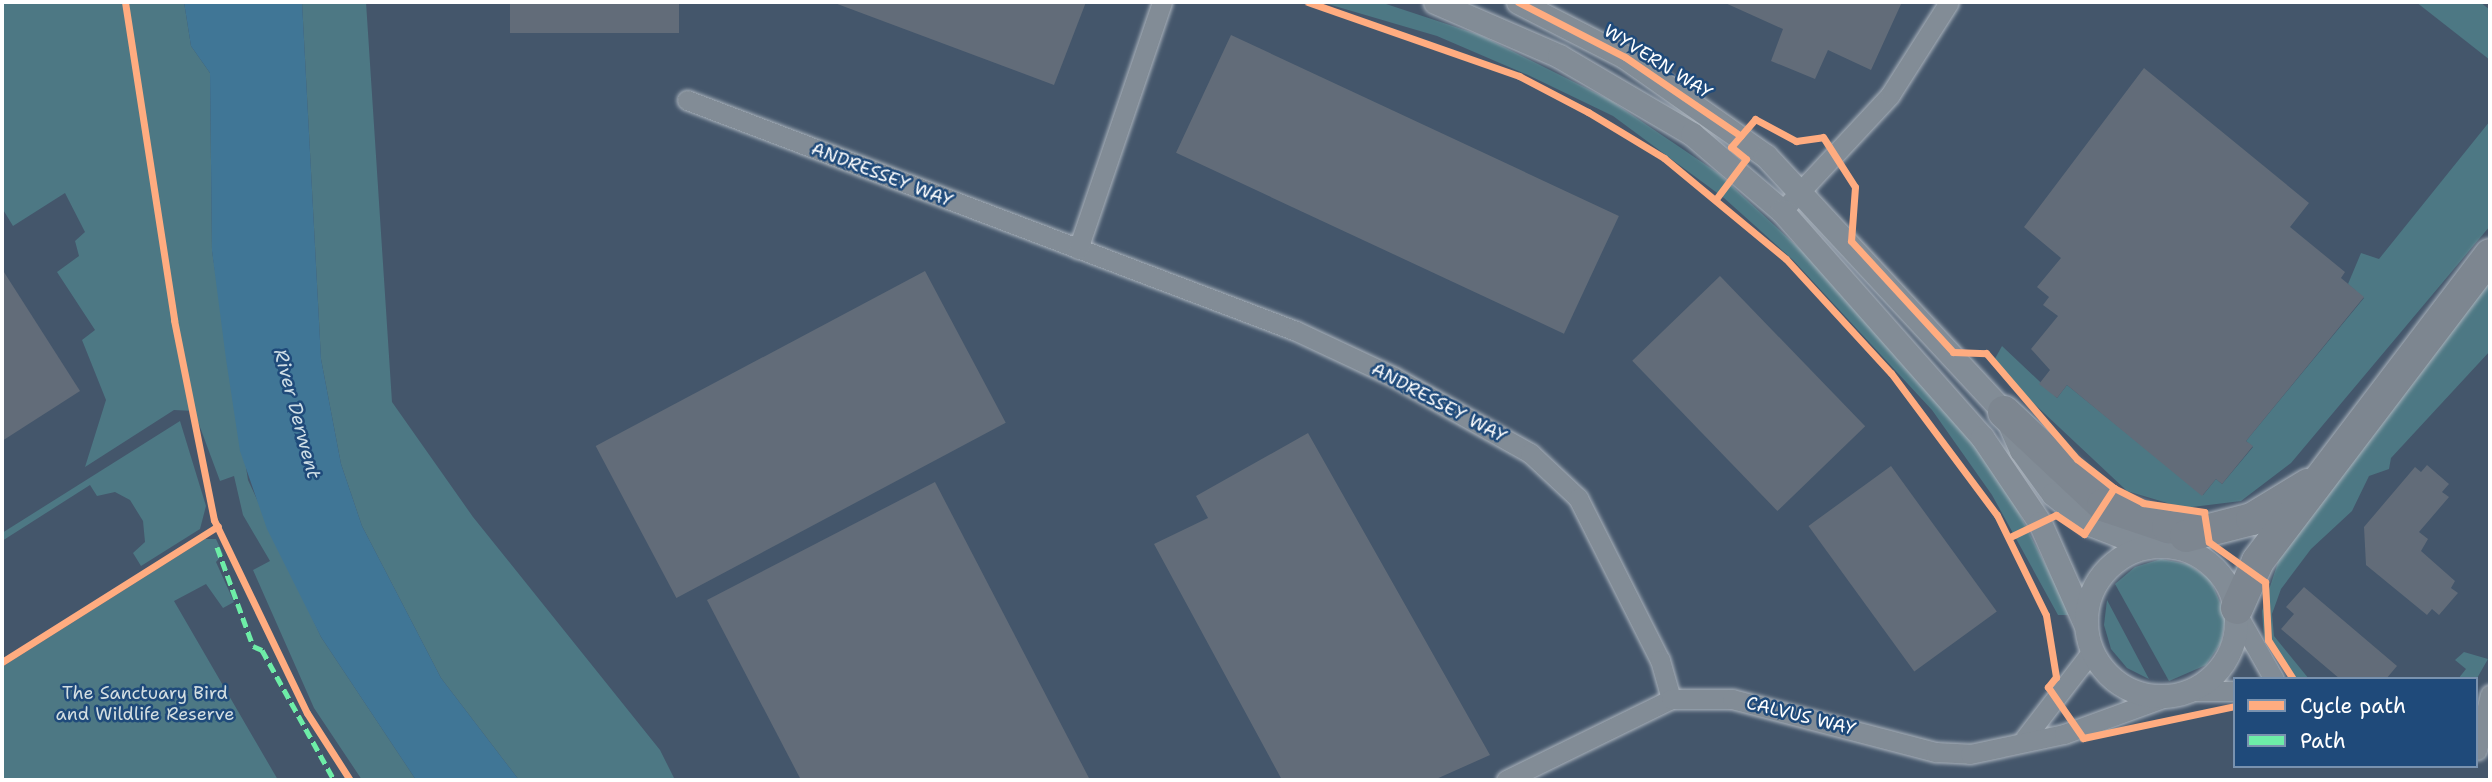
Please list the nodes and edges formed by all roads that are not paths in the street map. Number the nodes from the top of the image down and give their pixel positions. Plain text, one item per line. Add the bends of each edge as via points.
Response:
1 (1162, 2) edge
2 (1435, 2) edge
3 (1518, 2) edge
4 (1950, 2) edge
5 (687, 100) dead end
6 (1802, 189) junction
7 (1782, 211) junction
8 (1078, 249) junction
9 (2490, 255) edge
10 (2004, 412) junction
11 (2318, 478) junction
12 (2206, 530) junction
13 (2148, 546) junction
14 (2237, 611) junction
15 (2085, 624) junction
16 (2092, 652) junction
17 (2273, 677) edge
18 (2233, 691) edge
19 (2180, 693) junction
20 (2490, 694) edge
21 (1671, 699) junction
22 (2025, 738) junction
23 (2478, 746) edge
24 (1506, 780) edge

1 - 8 street
2 - 7 street via 1559,57 1692,134
3 - 6 street, WYVERN WAY via 1677,90
4 - 6 street via 1911,69
5 - 8 street, ANDRESSEY WAY
6 - 7 street
6 - 10 street, WYVERN WAY
7 - 15 street via 1982,438 2040,523
8 - 21 street, ANDRESSEY WAY via 1296,331 1394,377 1530,453 1578,498 1660,660
9 - 11 highway
10 - 12 highway via 2103,505 2168,527
10 - 13 street, WYVERN WAY via 2021,450 2053,494 2090,524
11 - 12 highway via 2252,519
11 - 14 highway via 2250,572
12 - 13 highway
13 - 14 street via 2200,558 2226,584
13 - 15 street via 2106,568 2090,594
14 - 17 street
14 - 19 street via 2229,656
15 - 16 street
16 - 19 street via 2124,687
16 - 22 street
18 - 19 street
19 - 22 street, CALVUS WAY via 2064,734
20 - 23 street
21 - 22 street, CALVUS WAY via 1732,699 1781,708 1936,752 1970,754
21 - 24 street, CALVUS WAY

